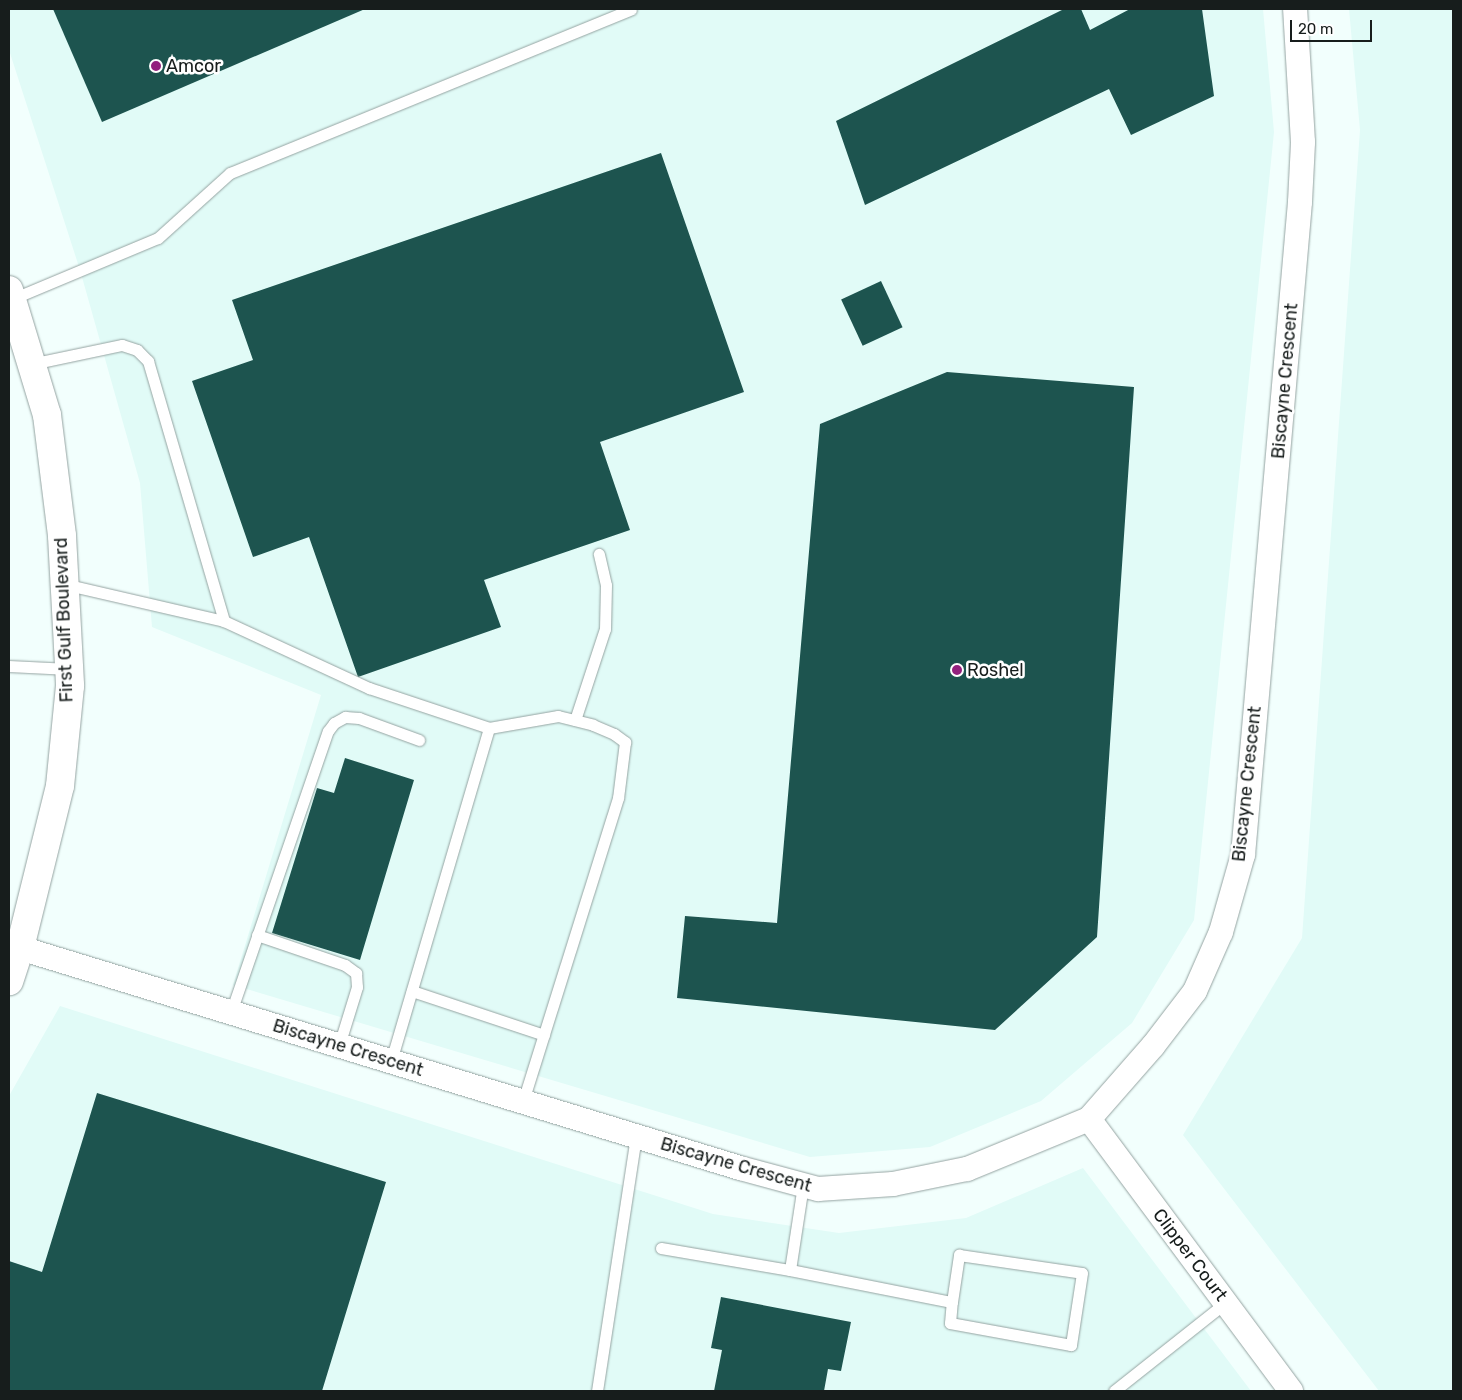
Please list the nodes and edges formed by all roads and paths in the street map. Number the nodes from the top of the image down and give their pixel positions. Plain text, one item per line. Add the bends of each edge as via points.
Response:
1 (631, 9) edge
2 (1295, 9) edge
3 (10, 294) edge
4 (31, 364) junction
5 (599, 554) dead end
6 (64, 584) junction
7 (224, 621) junction
8 (9, 666) edge
9 (69, 669) junction
10 (575, 720) junction
11 (489, 728) junction
12 (419, 740) dead end
13 (257, 935) junction
14 (20, 948) junction
15 (9, 981) edge
16 (412, 991) junction
17 (231, 1012) junction
18 (544, 1035) junction
19 (339, 1045) junction
20 (391, 1061) junction
21 (523, 1102) junction
22 (1089, 1119) junction
23 (636, 1136) junction
24 (803, 1185) junction
25 (661, 1248) dead end
26 (790, 1270) junction
27 (952, 1302) junction
28 (1225, 1302) junction
29 (597, 1391) edge
30 (1114, 1391) edge
31 (1291, 1391) edge

1 - 3 lane via 230,173 158,238
2 - 22 street, Biscayne Crescent via 1303,142 1300,202 1243,855 1221,932 1195,991 1153,1046
3 - 4 street, First Gulf Boulevard
4 - 6 street, First Gulf Boulevard via 47,415 62,536
4 - 7 lane via 122,345 137,350 148,361
5 - 10 lane via 606,585 605,629
6 - 7 lane
6 - 9 street, First Gulf Boulevard
7 - 11 lane via 369,688
8 - 9 lane
9 - 14 street, First Gulf Boulevard via 60,786
10 - 11 lane via 558,716
10 - 18 lane via 614,734 625,742 623,768 618,798
11 - 16 lane
12 - 13 lane via 359,718 345,717 334,723 328,731
13 - 17 lane
13 - 19 lane via 345,965 356,973 357,987
14 - 15 street, First Gulf Boulevard
14 - 17 street, Biscayne Crescent
16 - 18 lane
16 - 20 lane
17 - 19 street, Biscayne Crescent
18 - 21 lane
19 - 20 street, Biscayne Crescent
20 - 21 street, Biscayne Crescent
21 - 23 street, Biscayne Crescent
22 - 24 street, Biscayne Crescent via 967,1169 894,1184 818,1189
22 - 28 street, Clipper Court
23 - 24 street, Biscayne Crescent
23 - 29 lane
24 - 26 lane
25 - 26 lane
26 - 27 lane
27 - 27 lane via 959,1255 1082,1273 1071,1345 950,1323
28 - 30 lane
28 - 31 street, Clipper Court

